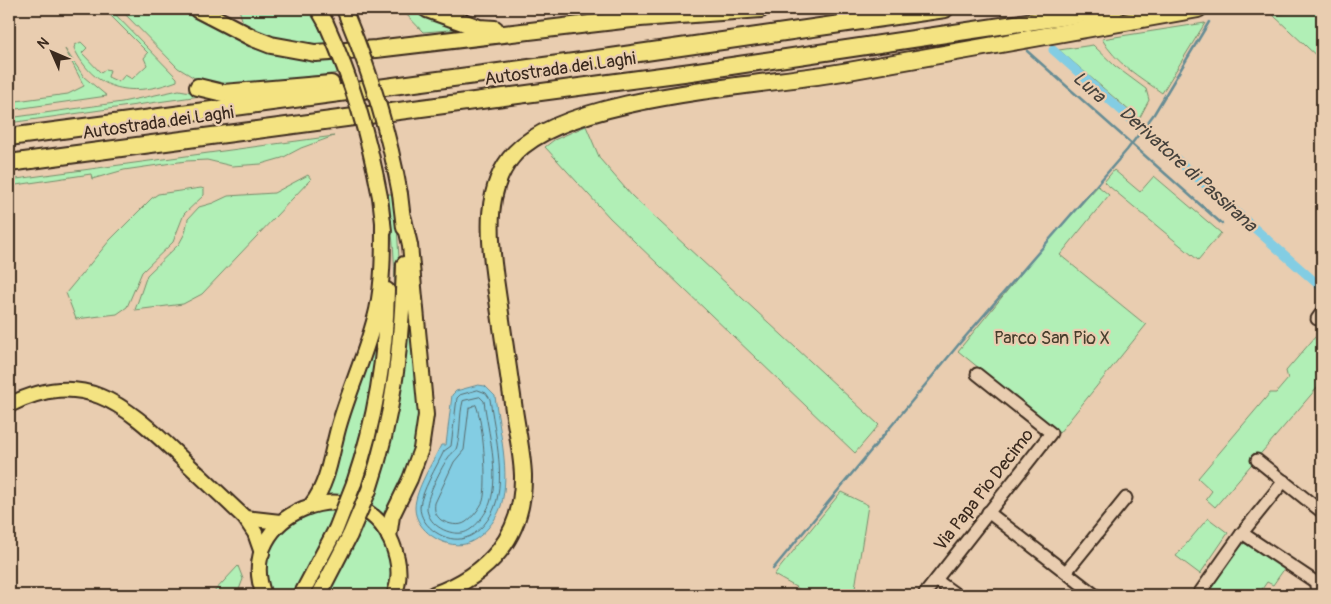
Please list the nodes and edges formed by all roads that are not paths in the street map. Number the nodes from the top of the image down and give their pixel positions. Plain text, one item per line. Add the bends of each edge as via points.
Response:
1 (198, 9) edge
2 (318, 9) edge
3 (427, 9) edge
4 (761, 9) edge
5 (945, 9) edge
6 (1115, 9) edge
7 (1198, 9) edge
8 (346, 14) edge
9 (557, 27) junction
10 (401, 84) junction
11 (198, 87) dead end
12 (9, 137) edge
13 (9, 163) edge
14 (404, 219) junction
15 (384, 223) junction
16 (977, 374) dead end
17 (9, 405) edge
18 (1258, 460) dead end
19 (1284, 481) junction
20 (1126, 498) dead end
21 (312, 504) junction
22 (988, 512) junction
23 (1322, 512) edge
24 (244, 518) junction
25 (280, 522) junction
26 (1242, 533) junction
27 (390, 537) junction
28 (262, 553) junction
29 (260, 572) junction
30 (1066, 572) junction
31 (936, 580) junction
32 (1320, 581) edge
33 (256, 595) edge
34 (264, 595) edge
35 (301, 595) edge
36 (319, 595) edge
37 (394, 595) edge
38 (434, 595) edge
39 (924, 595) edge
40 (957, 595) edge
41 (1095, 595) edge
42 (1198, 595) edge
43 (1322, 595) edge

1 - 9 highway via 253,38 303,52 376,49
2 - 15 main road, bridge via 354,88 364,120
3 - 9 highway via 478,28
4 - 9 highway
5 - 10 highway, Autostrada dei Laghi
6 - 13 highway, Autostrada dei Laghi via 681,73
7 - 38 highway via 817,77 658,99 593,114 552,128 532,139 504,168 491,210 491,249 523,474 518,514 506,544 485,568 458,586
8 - 14 main road, bridge via 382,110
10 - 11 highway via 295,86 223,93
10 - 12 highway, Autostrada dei Laghi
14 - 27 main road via 410,245 426,416 421,449 392,516
14 - 36 main road, bridge via 403,314 395,390 385,437 369,490
15 - 21 main road via 382,282 377,310 364,358 341,420 327,477
15 - 35 main road, bridge via 387,312 370,432 336,529
16 - 22 street, Via Papa Pio Decimo via 1051,433
17 - 24 main road via 30,394 58,389 78,390 117,403 142,421
18 - 19 street
19 - 23 street
19 - 26 street
20 - 30 street
21 - 25 main road
21 - 27 main road via 330,502 356,508 378,522
22 - 30 street
22 - 31 street, Via Papa Pio Decimo
24 - 25 main road
24 - 28 main road via 255,533
25 - 28 main road
26 - 32 street
26 - 42 street
27 - 37 main road via 399,571
28 - 29 main road
29 - 33 main road
29 - 34 main road
30 - 41 street
31 - 39 street, Via Papa Pio Decimo
31 - 40 street
32 - 43 street via 1317,591

